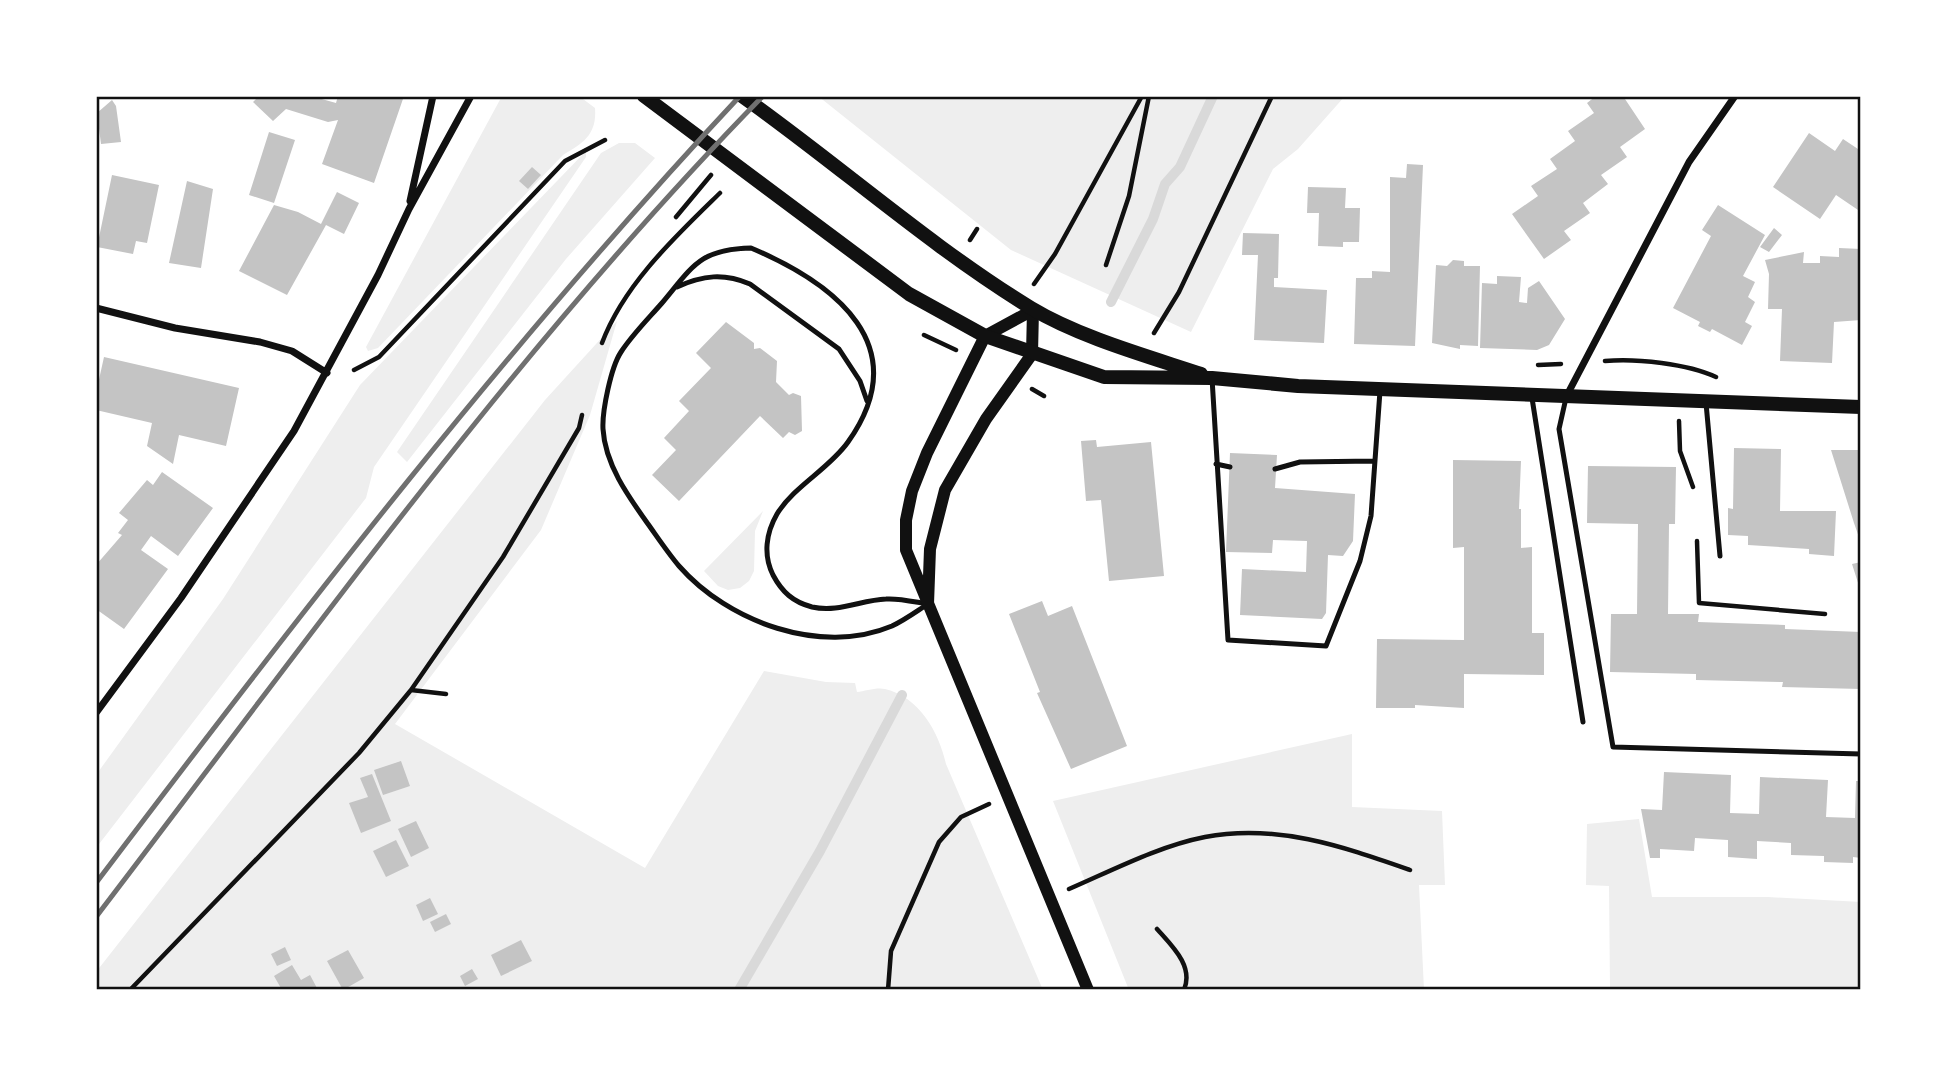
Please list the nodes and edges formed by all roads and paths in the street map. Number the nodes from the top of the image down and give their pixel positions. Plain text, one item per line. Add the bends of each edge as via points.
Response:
1 (433, 96) edge
2 (471, 96) edge
3 (644, 96) edge
4 (742, 96) edge
5 (1142, 96) edge
6 (1149, 96) edge
7 (1272, 96) edge
8 (1735, 96) edge
9 (605, 140) dead end
10 (727, 155) junction
11 (408, 209) junction
12 (676, 217) dead end
13 (1106, 265) dead end
14 (674, 288) junction
15 (1028, 306) junction
16 (96, 308) edge
17 (1154, 333) dead end
18 (924, 335) dead end
19 (985, 336) junction
20 (1032, 354) junction
21 (973, 359) junction
22 (1622, 359) dead end
23 (1693, 367) dead end
24 (354, 370) dead end
25 (327, 373) junction
26 (1212, 378) junction
27 (1380, 390) junction
28 (1531, 395) junction
29 (1566, 397) junction
30 (1706, 400) junction
31 (868, 402) junction
32 (1861, 407) edge
33 (579, 428) dead end
34 (1374, 461) junction
35 (1216, 464) junction
36 (1230, 467) dead end
37 (1275, 469) dead end
38 (1720, 556) dead end
39 (928, 604) junction
40 (411, 690) junction
41 (446, 694) dead end
42 (96, 713) edge
43 (1583, 722) dead end
44 (1861, 754) edge
45 (1011, 802) junction
46 (1410, 870) dead end
47 (1049, 898) junction
48 (1157, 929) dead end
49 (130, 990) edge
50 (888, 990) edge
51 (1087, 990) edge
52 (1184, 990) edge

1 - 11 street
2 - 11 street
3 - 10 main road
4 - 15 main road
5 - 15 path
6 - 13 path via 1129,196
7 - 17 path via 1179,292
8 - 29 street via 1689,162
9 - 24 path via 565,161 379,357
10 - 12 path
10 - 19 main road via 909,294
11 - 25 street
14 - 31 lane via 715,275 750,284 839,349
14 - 31 lane via 697,263 723,248 751,248 785,262 845,307 867,337 874,369
14 - 39 lane via 619,354 607,392 603,429 611,462 626,492 680,567 706,591 759,622 828,637 863,635 893,625
15 - 19 street
15 - 20 street
15 - 26 main road via 1114,344
16 - 25 street via 292,351
18 - 21 path
19 - 20 main road
19 - 21 street
20 - 26 main road via 1104,377
20 - 39 street via 986,419 945,490 930,549
21 - 39 street via 927,453 906,520 906,550
22 - 23 path
25 - 42 street via 257,490
26 - 27 main road
26 - 35 lane
27 - 28 main road
27 - 34 lane
28 - 29 main road
28 - 43 lane
29 - 30 main road
29 - 44 lane via 1559,429 1613,747
30 - 32 main road
30 - 38 lane
31 - 39 lane via 846,444 778,512 766,544 768,566 791,599 814,607 850,607 886,599
33 - 40 path via 503,557
34 - 35 lane via 1371,516 1360,561 1326,646 1228,640
34 - 37 lane via 1300,462
35 - 36 lane
39 - 45 street
40 - 41 path
40 - 49 path via 359,753
45 - 47 street
45 - 50 path via 972,811 939,842 891,951
46 - 47 path via 1300,836 1206,836 1165,848
47 - 51 street
48 - 52 path via 1185,964 1188,980

